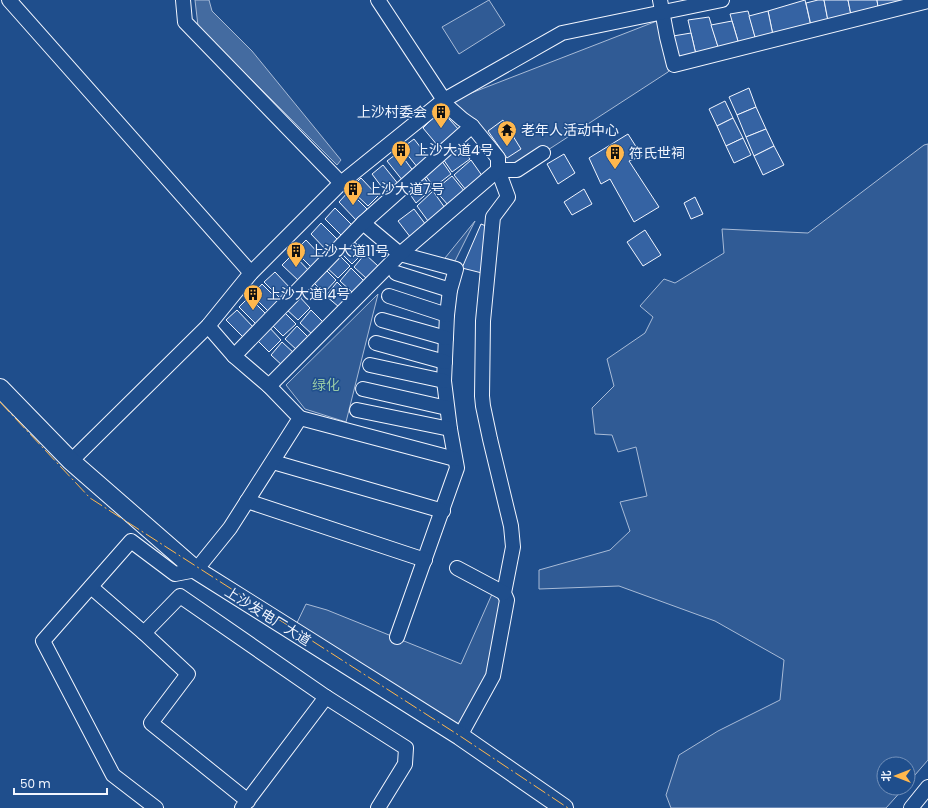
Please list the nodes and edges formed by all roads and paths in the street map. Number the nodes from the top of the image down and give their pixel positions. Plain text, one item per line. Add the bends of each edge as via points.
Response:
1 (9, 0) edge
2 (183, 0) edge
3 (378, 0) edge
4 (722, 0) edge
5 (928, 1) edge
6 (661, 6) edge
7 (444, 100) junction
8 (472, 126) junction
9 (543, 153) dead end
10 (498, 170) junction
11 (341, 182) junction
12 (363, 223) junction
13 (400, 254) junction
14 (251, 273) junction
15 (396, 273) dead end
16 (450, 290) junction
17 (389, 296) dead end
18 (447, 315) junction
19 (382, 320) dead end
20 (208, 326) junction
21 (446, 338) junction
22 (376, 343) dead end
23 (234, 356) junction
24 (445, 362) junction
25 (370, 365) dead end
26 (444, 381) junction
27 (269, 386) junction
28 (0, 388) edge
29 (363, 389) dead end
30 (447, 408) junction
31 (357, 410) dead end
32 (300, 418) junction
33 (450, 429) junction
34 (455, 458) junction
35 (71, 461) junction
36 (273, 462) junction
37 (247, 501) junction
38 (443, 511) junction
39 (425, 560) junction
40 (457, 568) dead end
41 (196, 570) junction
42 (91, 587) junction
43 (504, 593) junction
44 (144, 633) junction
45 (397, 637) dead end
46 (326, 697) junction
47 (460, 736) junction
48 (928, 787) edge
49 (245, 804) edge
50 (156, 808) edge
51 (378, 808) edge
52 (564, 808) edge
53 (911, 808) edge

1 - 14 street
2 - 11 street via 186,22
3 - 7 street
4 - 6 street
5 - 6 street via 674,65
6 - 7 street via 562,33
7 - 8 street via 445,104
7 - 11 street
8 - 10 street via 498,158
8 - 12 street
9 - 10 street via 517,170
10 - 13 street
10 - 43 street via 508,197 493,217 483,321 482,406 512,532 513,547
11 - 14 street
12 - 13 street
12 - 23 street
13 - 16 street via 456,269
13 - 27 street
14 - 20 street
15 - 16 street
16 - 18 street
17 - 18 street
18 - 21 street
19 - 21 street
20 - 23 street
20 - 35 street
21 - 24 street
22 - 24 street
23 - 27 street
24 - 26 street
25 - 26 street
26 - 30 street
27 - 32 street
28 - 35 main road, 上沙发电厂大道
29 - 30 street
30 - 33 street
31 - 33 street
32 - 34 street
32 - 36 street
33 - 34 street
34 - 38 street via 456,474
35 - 41 main road, 上沙发电厂大道
36 - 37 street
36 - 38 street
37 - 39 street
37 - 41 street via 230,528
38 - 39 street
39 - 45 street
40 - 43 street
41 - 42 street via 174,574 131,541
41 - 47 main road, 上沙发电厂大道
42 - 44 street
42 - 50 street via 42,641 113,775
43 - 47 street via 507,600 493,676
44 - 46 street via 180,596
44 - 49 street via 188,674 151,724
46 - 49 street
46 - 51 street via 406,748 405,764
47 - 52 main road, 上沙发电厂大道
48 - 53 street

